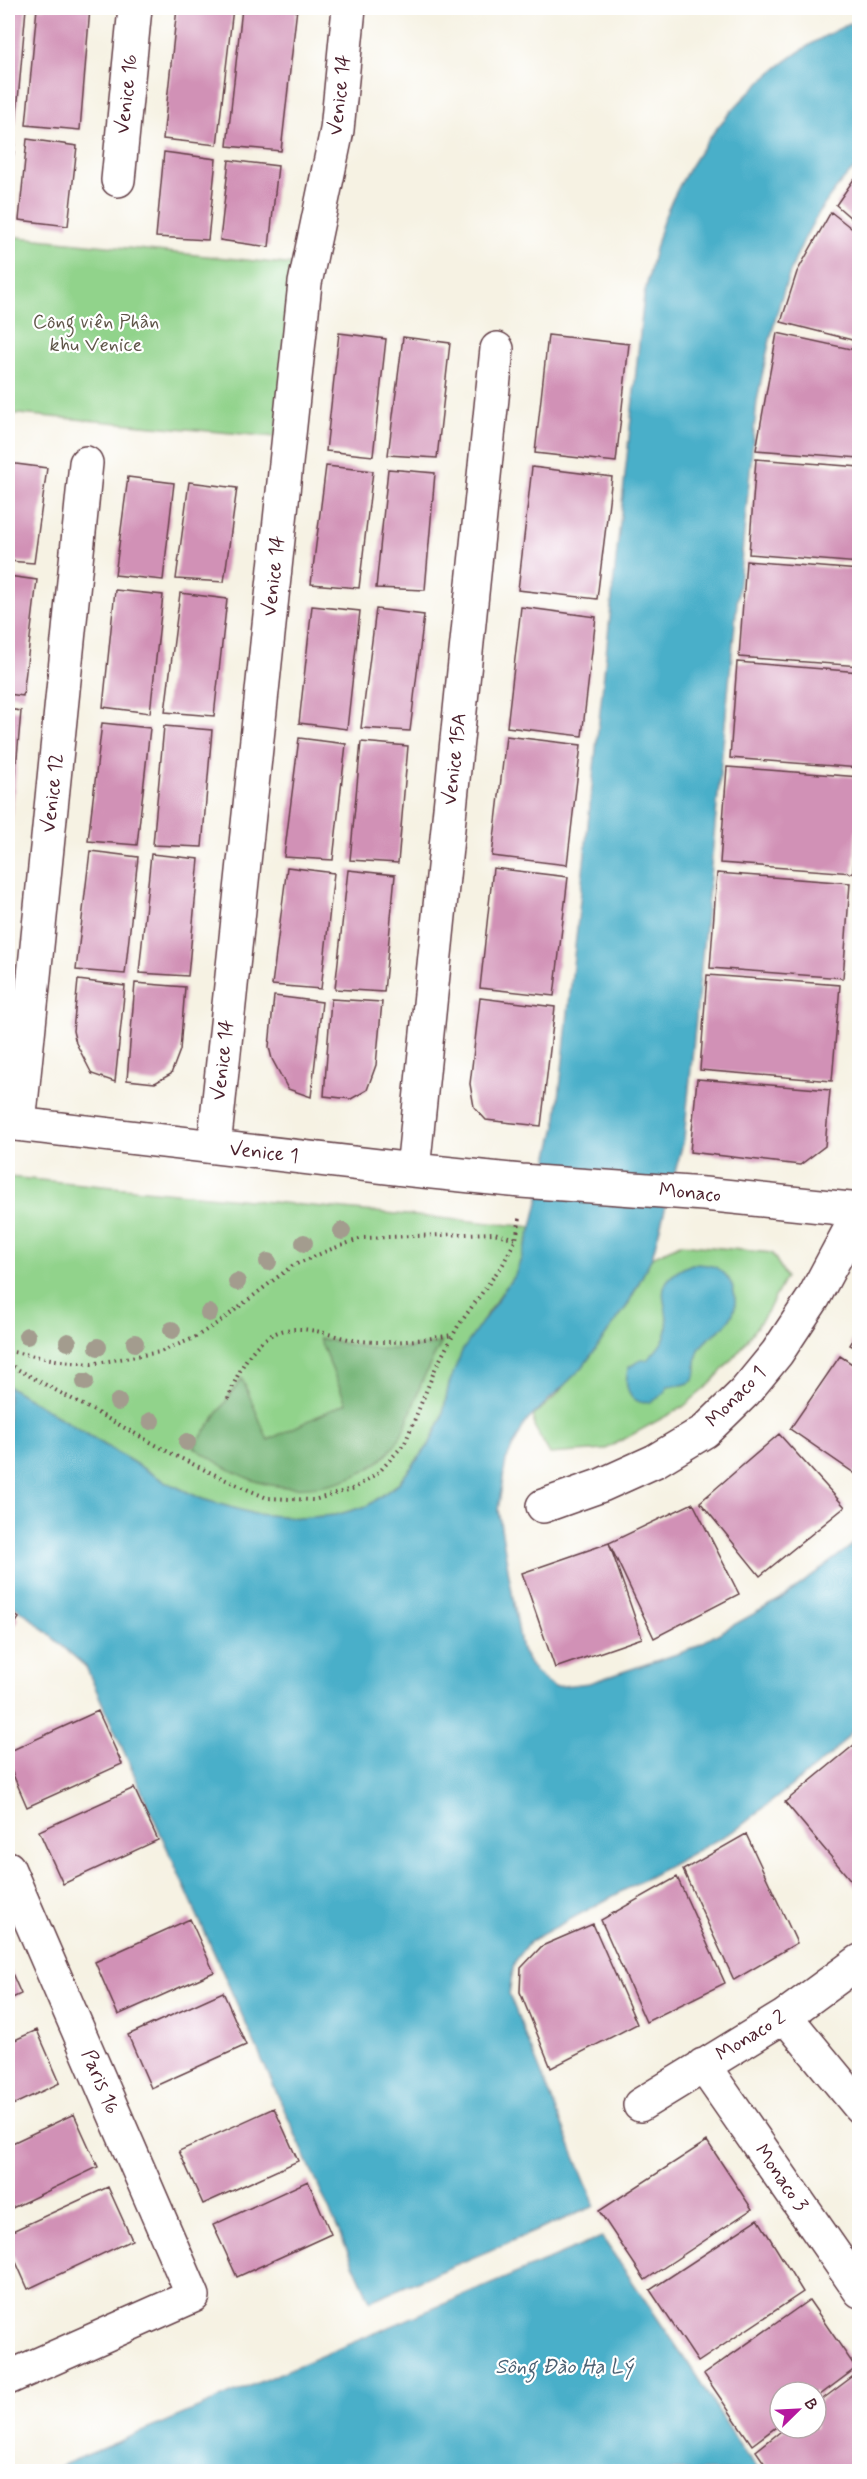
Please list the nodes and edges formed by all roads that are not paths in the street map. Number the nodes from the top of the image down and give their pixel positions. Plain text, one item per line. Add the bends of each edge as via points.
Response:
1 (135, 8) edge
2 (349, 8) edge
3 (118, 180) dead end
4 (496, 349) dead end
5 (86, 463) dead end
6 (13, 1124) edge
7 (214, 1147) junction
8 (413, 1170) junction
9 (521, 1180) joint
10 (860, 1211) edge
11 (543, 1506) dead end
12 (8, 1868) edge
13 (860, 1961) edge
14 (785, 2016) junction
15 (703, 2065) junction
16 (640, 2105) dead end
17 (860, 2107) edge
18 (860, 2291) edge
19 (11, 2367) edge

1 - 3 lane, Venice 16
2 - 7 lane, Venice 14 via 337,130 305,282
4 - 8 lane, Venice 15A
5 - 6 lane, Venice 12
6 - 7 lane, Venice 1
7 - 8 lane, Venice 1
8 - 9 lane, Venice 1
9 - 10 lane, Monaco
10 - 11 lane, Monaco 1 via 814,1297 777,1353 705,1431 655,1461
12 - 19 lane, Paris 16 via 193,2296
13 - 14 lane, Monaco 2
14 - 15 lane, Monaco 2
14 - 17 lane
15 - 16 lane, Monaco 2
15 - 18 lane, Monaco 3

